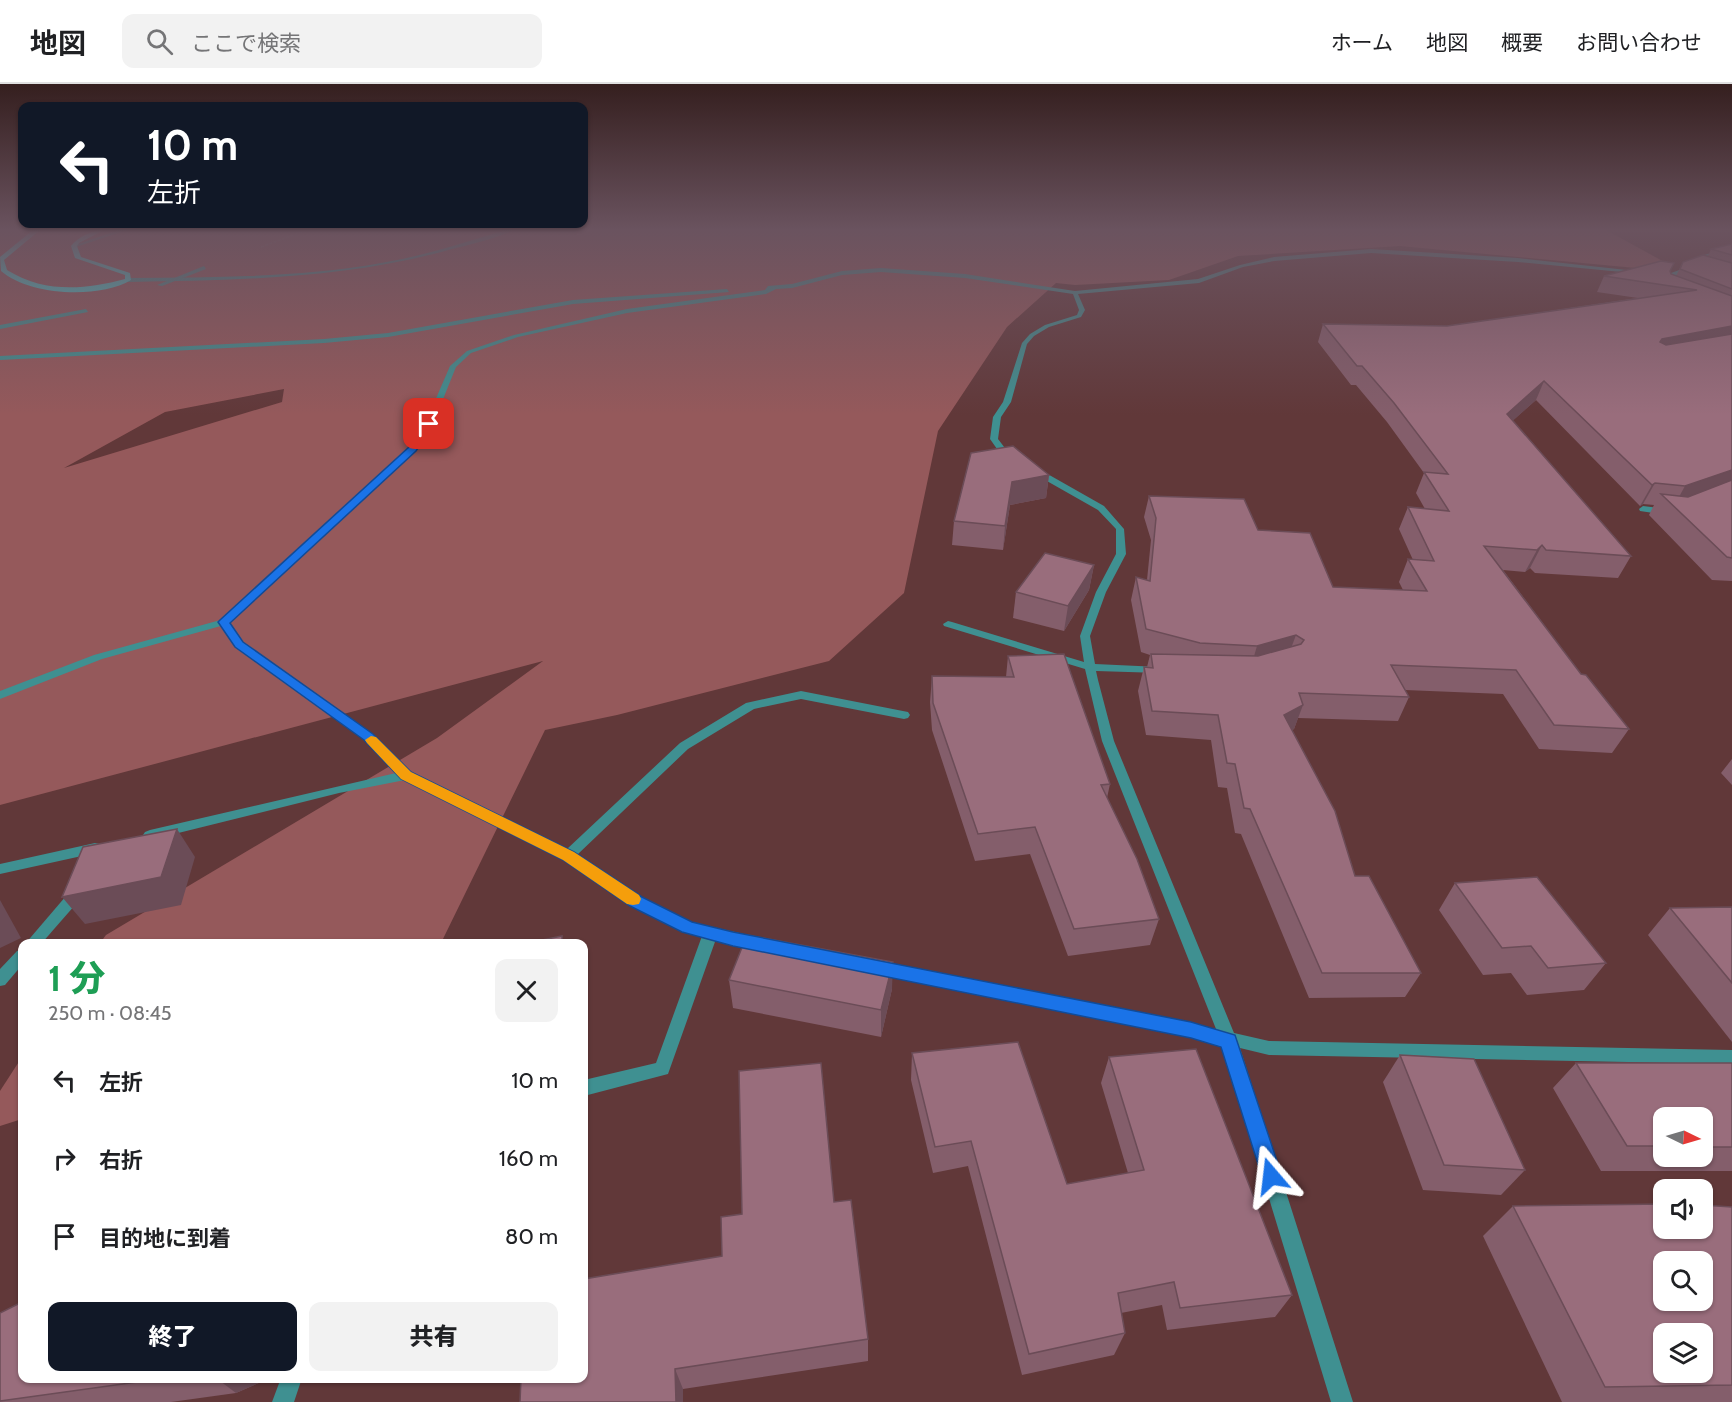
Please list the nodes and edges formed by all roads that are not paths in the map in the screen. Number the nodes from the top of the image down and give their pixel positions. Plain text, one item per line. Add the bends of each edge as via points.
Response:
1 (707, 292) edge
2 (767, 292) edge
3 (1065, 292) edge
4 (1090, 292) edge
5 (1075, 293) junction
6 (86, 311) dead end
7 (0, 327) edge
8 (0, 358) edge
9 (1643, 509) dead end
10 (1680, 511) edge
11 (224, 622) junction
12 (948, 624) dead end
13 (1090, 668) junction
14 (1171, 670) edge
15 (0, 695) edge
16 (904, 715) dead end
17 (406, 775) junction
18 (132, 839) edge
19 (111, 844) edge
20 (568, 856) junction
21 (0, 869) edge
22 (84, 884) edge
23 (710, 934) junction
24 (36, 939) edge
25 (780, 948) edge
26 (18, 960) edge
27 (863, 965) edge
28 (0, 980) edge
29 (1229, 1041) junction
30 (1732, 1057) edge
31 (588, 1087) edge
32 (290, 1383) edge
33 (284, 1402) edge
34 (1342, 1402) edge

1 - 8 street via 573,302 335,340
2 - 11 street via 665,304 578,321 468,352 453,366 429,424 413,449
3 - 5 street
4 - 5 street
5 - 13 street via 1082,310 1079,316 1047,326 1024,344 1007,402 997,417 994,440 1005,454 1101,508 1120,529 1121,554 1101,592 1085,636
6 - 7 street
9 - 10 street
11 - 15 street via 98,657
11 - 17 street via 239,645 368,737
12 - 13 street
13 - 14 street
13 - 29 street via 1108,741
16 - 20 street via 801,695 750,706 684,746
17 - 18 street
17 - 20 street
19 - 21 street
20 - 23 street via 636,901
22 - 24 street
23 - 25 street
23 - 31 street via 662,1069
26 - 28 street
27 - 29 street via 1191,1030
29 - 30 street via 1269,1048
29 - 34 street
32 - 33 street

